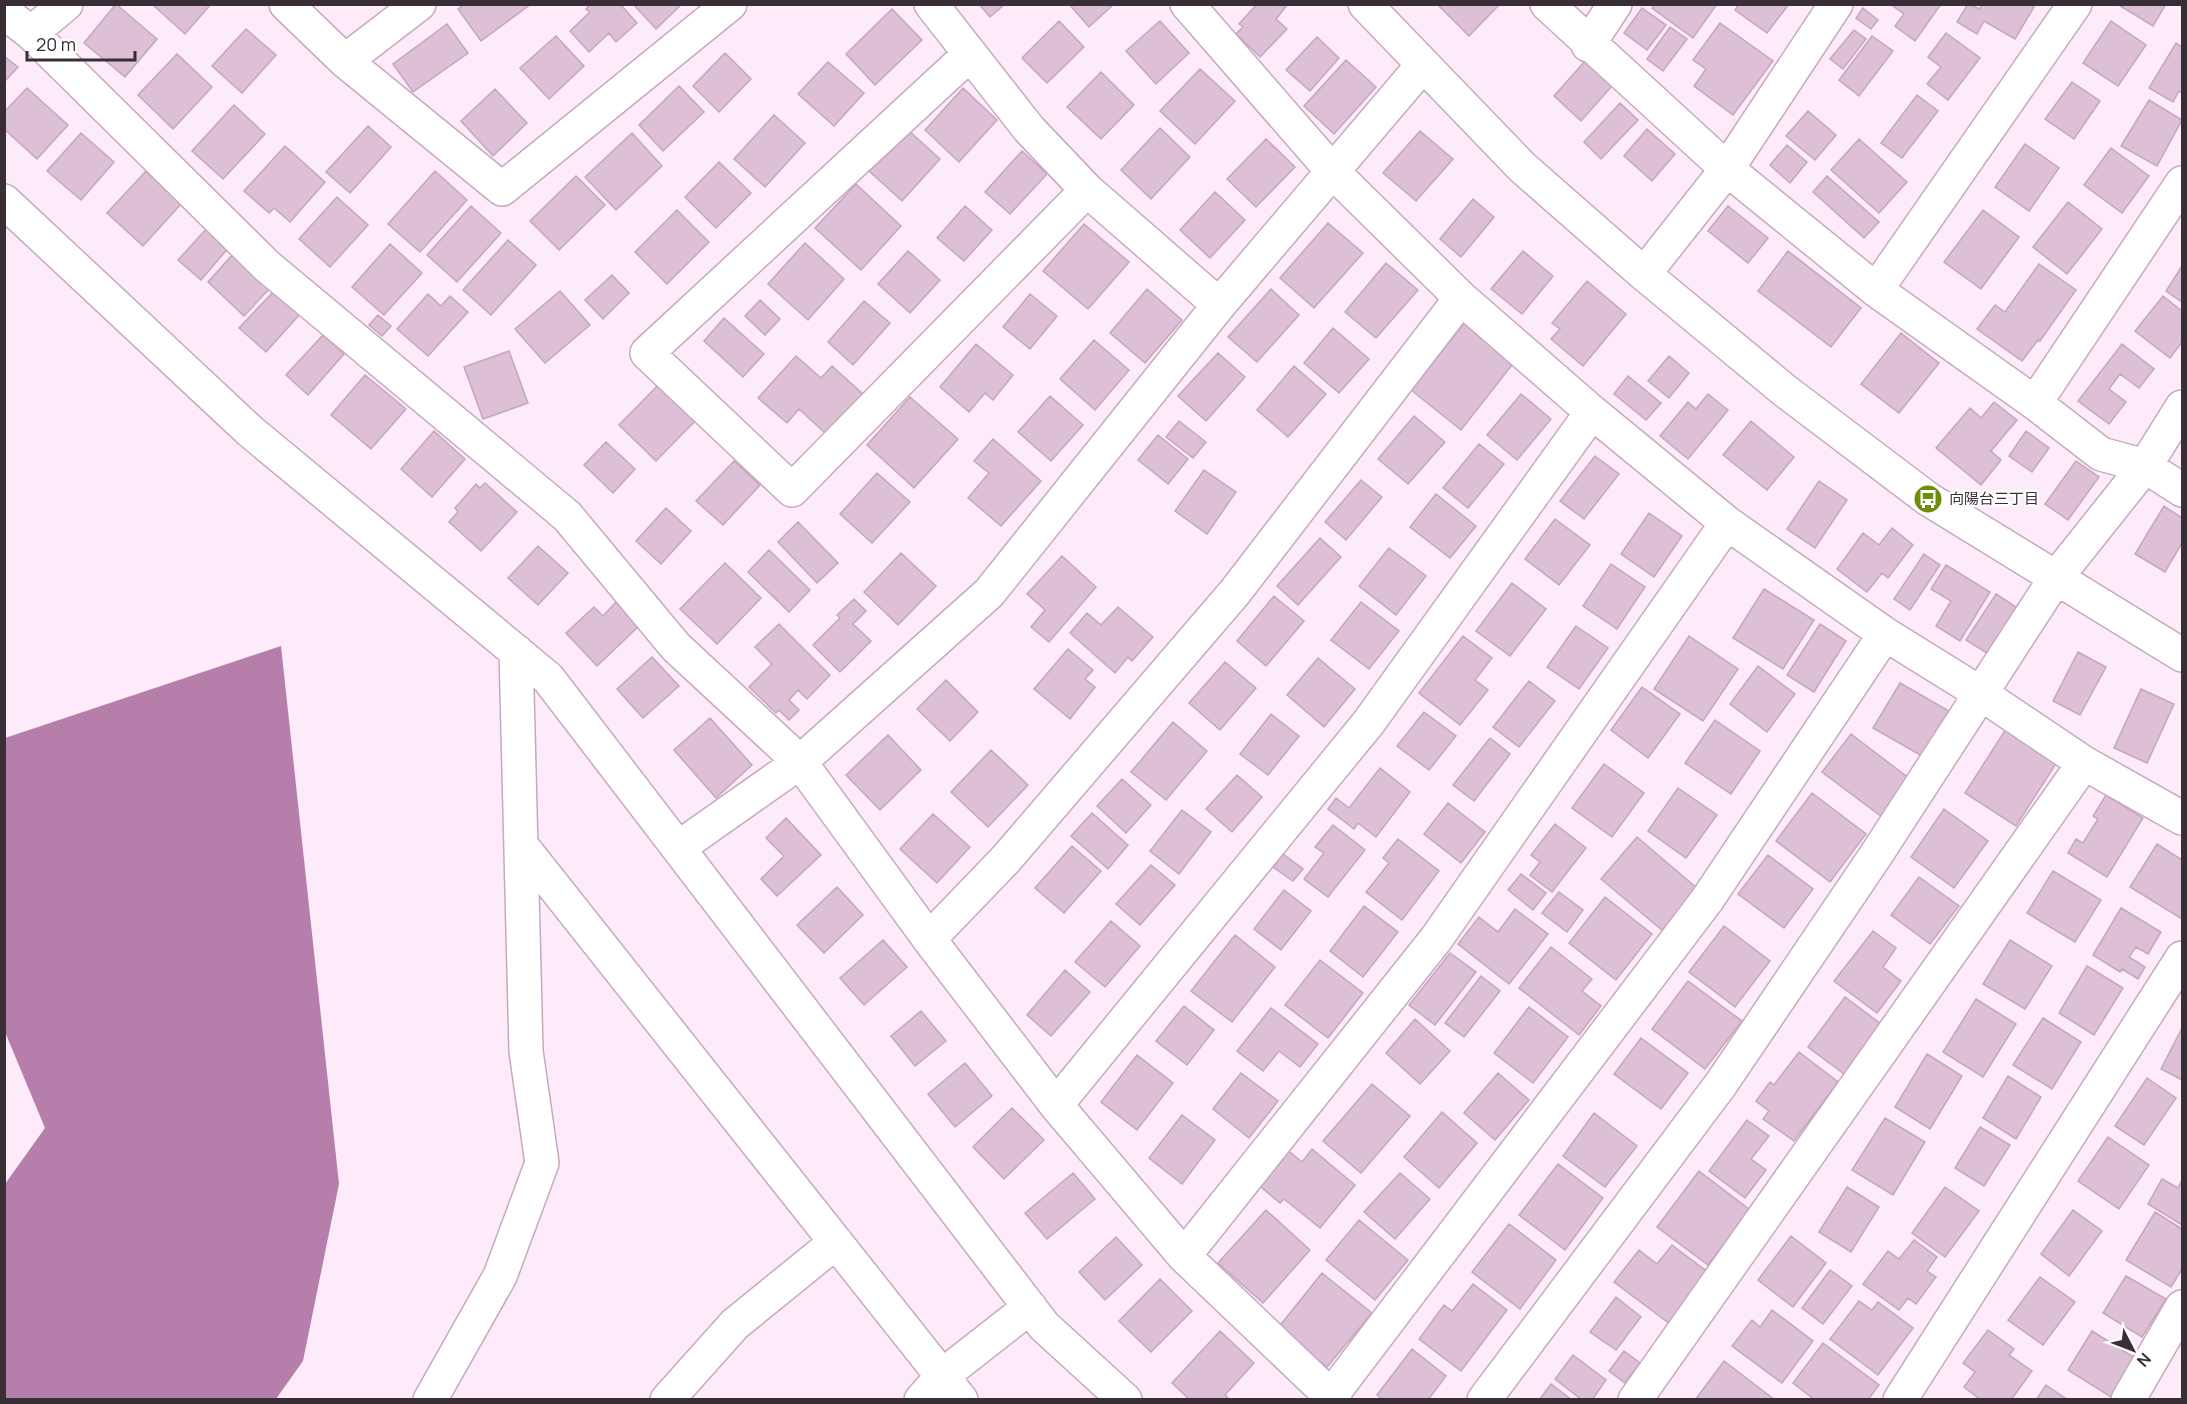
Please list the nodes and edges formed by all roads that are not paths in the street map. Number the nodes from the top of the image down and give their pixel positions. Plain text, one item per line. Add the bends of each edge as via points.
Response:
1 (66, 4) edge
2 (286, 4) edge
3 (419, 4) edge
4 (730, 4) edge
5 (932, 4) edge
6 (1187, 4) edge
7 (1365, 4) edge
8 (1546, 4) edge
9 (1615, 4) edge
10 (1836, 4) edge
11 (2074, 4) edge
12 (4, 12) edge
13 (31, 33) junction
14 (1588, 45) junction
15 (970, 54) junction
16 (345, 61) junction
17 (1422, 66) junction
18 (1727, 169) junction
19 (1334, 173) junction
20 (2182, 183) edge
21 (1087, 190) junction
22 (4, 201) edge
23 (1644, 274) junction
24 (1876, 290) junction
25 (1461, 298) junction
26 (1219, 305) junction
27 (2035, 403) junction
28 (2182, 407) edge
29 (1592, 412) junction
30 (2145, 466) junction
31 (2182, 490) edge
32 (1727, 523) junction
33 (2055, 579) junction
34 (1885, 634) junction
35 (516, 651) junction
36 (2182, 655) edge
37 (1980, 693) junction
38 (800, 762) junction
39 (2084, 763) junction
40 (2182, 818) edge
41 (521, 845) junction
42 (678, 848) junction
43 (929, 939) junction
44 (2182, 958) edge
45 (1056, 1105) junction
46 (836, 1242) junction
47 (1184, 1256) junction
48 (1030, 1307) junction
49 (2182, 1307) edge
50 (941, 1392) edge
51 (1333, 1398) edge
52 (430, 1400) edge
53 (667, 1400) edge
54 (1125, 1400) edge
55 (1484, 1400) edge
56 (1635, 1400) edge
57 (1900, 1400) edge
58 (2128, 1400) edge

1 - 13 street
2 - 16 street
3 - 16 street
4 - 16 street via 502,189
5 - 15 street
6 - 19 street
7 - 17 street
8 - 14 street
9 - 14 street
10 - 18 street
11 - 24 street
12 - 13 street
13 - 38 street via 267,266 567,516 676,647
14 - 18 street
15 - 21 street via 1029,129
15 - 21 street via 647,353 792,490
17 - 19 street
17 - 23 street via 1522,167
18 - 23 street
18 - 24 street
19 - 25 street
19 - 26 street
20 - 27 street
21 - 26 street
22 - 35 street via 250,431
23 - 33 street via 1784,390 1928,500
24 - 27 street
25 - 29 street
25 - 43 street via 1235,592 1006,859
26 - 38 street via 989,592
27 - 30 street via 2101,454
28 - 30 street
29 - 32 street
29 - 45 street via 1369,723
30 - 31 street
30 - 33 street
32 - 34 street
32 - 47 street via 1436,939
33 - 36 street
33 - 37 street
34 - 37 street
34 - 51 street via 1707,900
35 - 41 street
35 - 42 street via 548,678
37 - 39 street
37 - 55 street via 1721,1084
38 - 42 street
38 - 43 street
39 - 40 street
39 - 56 street
41 - 46 street
41 - 52 street via 526,1051 542,1163 500,1276
42 - 48 street
43 - 45 street
44 - 57 street
45 - 47 street
46 - 50 street
46 - 53 street via 735,1324
47 - 51 street
48 - 50 street
48 - 54 street via 1044,1326
49 - 58 street

